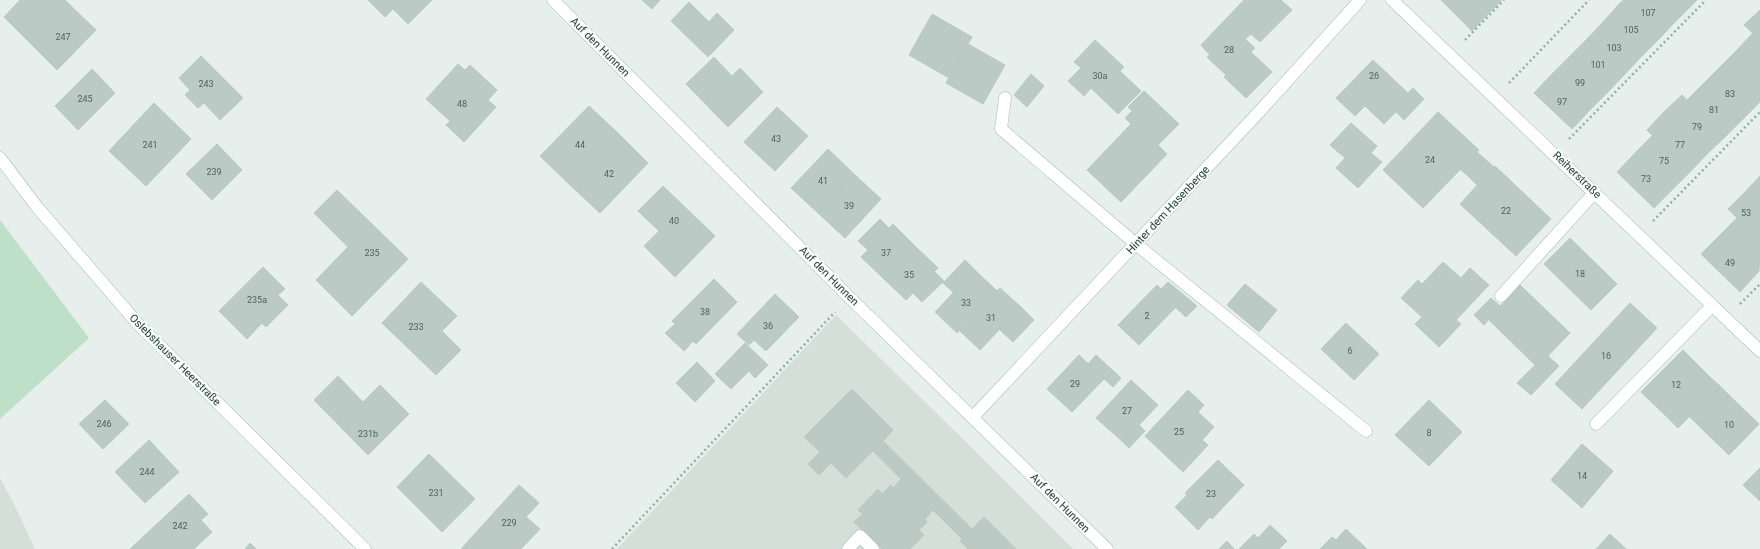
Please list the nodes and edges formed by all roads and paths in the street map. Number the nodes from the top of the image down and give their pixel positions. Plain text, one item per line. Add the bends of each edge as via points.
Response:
1 (553, 0) edge
2 (1360, 0) edge
3 (1392, 0) edge
4 (1504, 0) edge
5 (1589, 0) edge
6 (1706, 0) edge
7 (1449, 56) junction
8 (1005, 98) dead end
9 (1495, 98) junction
10 (1760, 112) edge
11 (1555, 154) junction
12 (0, 158) edge
13 (1595, 192) junction
14 (1639, 236) junction
15 (1136, 244) junction
16 (1760, 284) edge
17 (1501, 296) dead end
18 (849, 297) junction
19 (1712, 306) junction
20 (1726, 319) junction
21 (1760, 352) edge
22 (973, 417) junction
23 (1596, 424) dead end
24 (1366, 431) dead end
25 (365, 549) edge
26 (612, 549) edge
27 (848, 549) edge
28 (873, 549) edge
29 (1107, 549) edge

1 - 18 street, Auf den Hunnen
2 - 15 street, Hinter dem Hasenberge
3 - 7 street, Reiherstraße
4 - 7 path
5 - 9 path
6 - 11 path
7 - 9 street, Reiherstraße
8 - 15 street via 1001,129
9 - 11 street, Reiherstraße
10 - 14 path
11 - 13 street, Reiherstraße
12 - 25 street, Oslebshauser Heerstraße via 37,207 139,325
13 - 14 street, Reiherstraße
13 - 17 street
14 - 19 street, Reiherstraße
15 - 22 street, Hinter dem Hasenberge
15 - 24 street
16 - 20 path
18 - 22 street, Auf den Hunnen
18 - 26 path
19 - 20 street, Reiherstraße
19 - 23 street
20 - 21 street, Reiherstraße
22 - 29 street, Auf den Hunnen
27 - 28 street via 860,536

